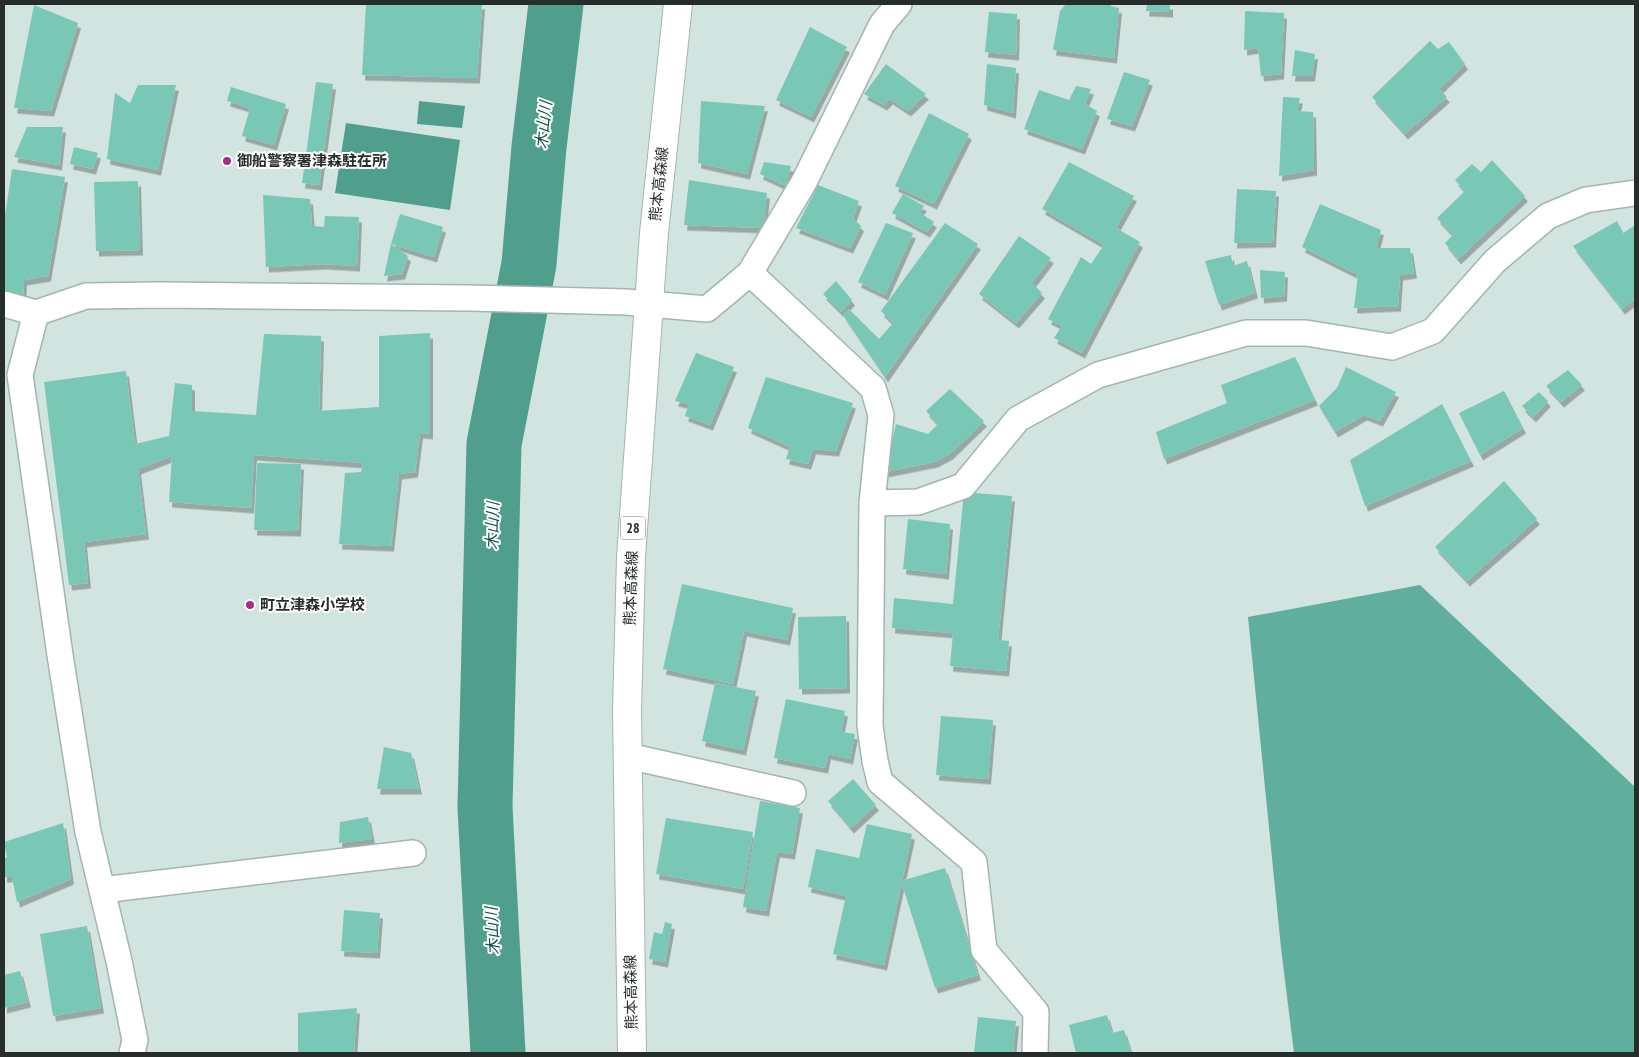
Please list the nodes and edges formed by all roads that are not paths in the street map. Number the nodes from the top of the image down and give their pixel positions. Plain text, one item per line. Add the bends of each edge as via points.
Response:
1 (678, 4) edge
2 (899, 4) edge
3 (1635, 193) edge
4 (750, 273) junction
5 (637, 303) junction
6 (4, 304) edge
7 (36, 313) junction
8 (872, 503) junction
9 (628, 756) junction
10 (793, 793) dead end
11 (413, 853) dead end
12 (102, 890) junction
13 (132, 1053) edge
14 (632, 1053) edge
15 (1035, 1053) edge

1 - 5 main road, 熊本高森線 / 28 via 654,233
2 - 4 street via 882,24 804,182
3 - 8 street via 1586,200 1548,216 1495,260 1433,331 1392,346 1306,333 1246,333 1098,375 1018,419 963,486 918,502
4 - 5 street via 707,309
4 - 8 street via 873,388 881,415
5 - 7 street via 469,298 86,296
5 - 9 main road, 熊本高森線 / 28
6 - 7 street
7 - 12 street via 20,375 86,822
8 - 15 street via 870,726 880,782 974,862 984,950 1036,1012
9 - 10 street
9 - 14 main road, 熊本高森線 / 28
11 - 12 street
12 - 13 street via 135,1040

